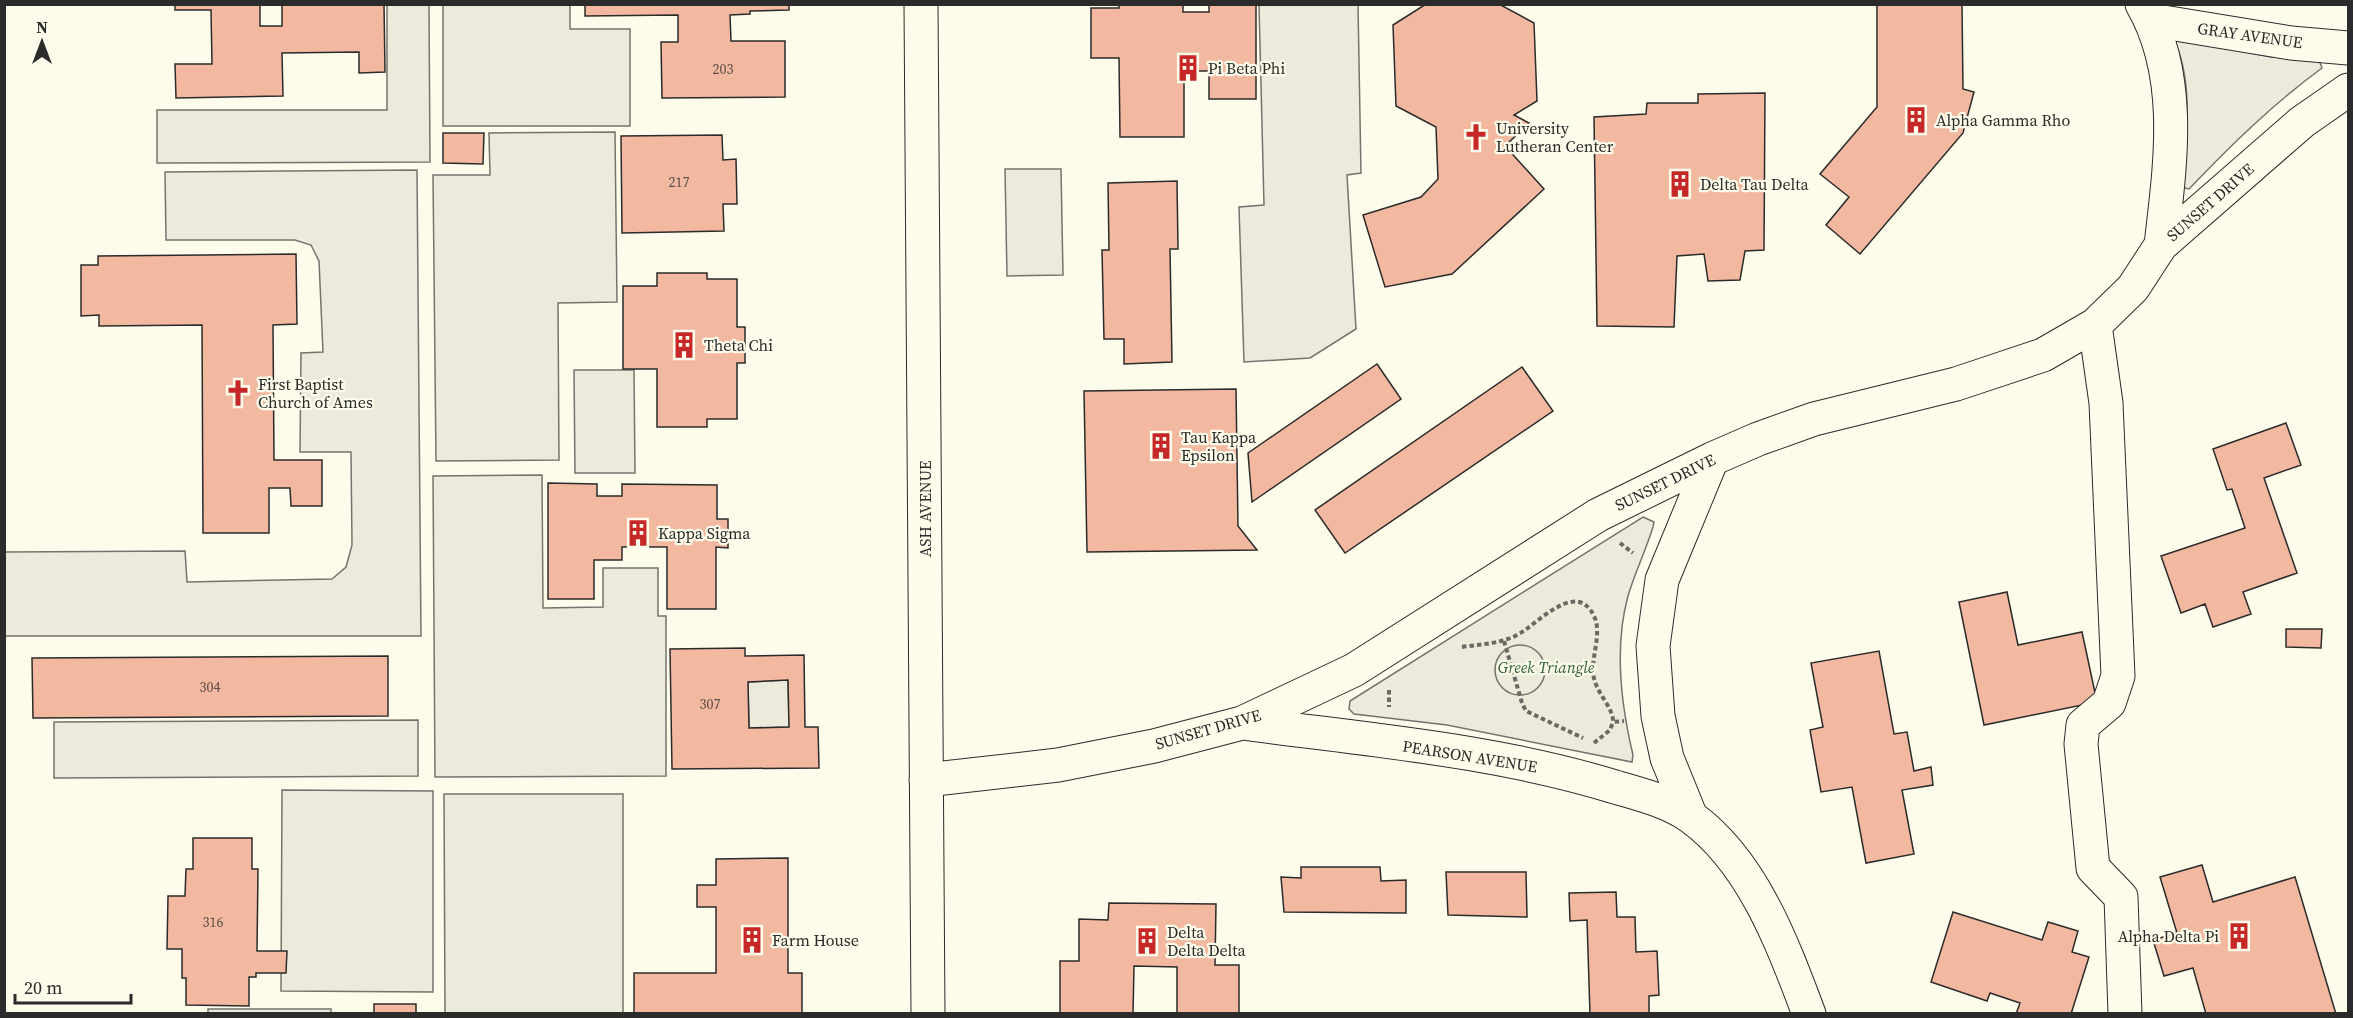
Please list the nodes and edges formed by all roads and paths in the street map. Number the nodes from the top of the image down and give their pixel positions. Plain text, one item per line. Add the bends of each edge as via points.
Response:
1 (921, 4) edge
2 (2146, 12) edge
3 (2349, 48) edge
4 (2349, 90) edge
5 (2162, 245) junction
6 (2095, 325) junction
7 (1712, 459) junction
8 (1598, 515) junction
9 (1666, 570) junction
10 (1504, 641) junction
11 (1489, 643) dead end
12 (1374, 659) junction
13 (1658, 716) junction
14 (1242, 723) junction
15 (1595, 741) dead end
16 (1382, 742) junction
17 (926, 780) junction
18 (1691, 817) junction
19 (928, 1014) edge
20 (1809, 1014) edge
21 (2125, 1014) edge

1 - 17 street, ASH AVENUE
2 - 3 street, GRAY AVENUE via 2291,43
2 - 5 street via 2168,84 2172,149
4 - 5 street, SUNSET DRIVE via 2302,122
5 - 6 street, SUNSET DRIVE via 2133,288
6 - 7 street, SUNSET DRIVE via 2032,359 1956,384 1814,419
6 - 21 street via 2106,403 2118,676 2109,704 2083,725 2081,744 2093,868 2121,897
7 - 8 street, SUNSET DRIVE
7 - 9 street, PEARSON AVENUE
8 - 9 path via 1612,537 1626,549
8 - 12 street, SUNSET DRIVE
9 - 13 street, PEARSON AVENUE via 1653,646
10 - 11 path
10 - 13 path via 1563,603 1575,602 1594,616 1595,682 1612,712 1613,722
10 - 15 path via 1527,711
12 - 14 street, SUNSET DRIVE
12 - 16 path via 1389,687 1389,718
13 - 18 street, PEARSON AVENUE via 1667,758
14 - 16 street, PEARSON AVENUE
14 - 17 street, SUNSET DRIVE via 1058,765
16 - 18 street, PEARSON AVENUE via 1588,778 1643,795
17 - 19 street, ASH AVENUE
18 - 20 street, PEARSON AVENUE via 1730,854 1755,891

